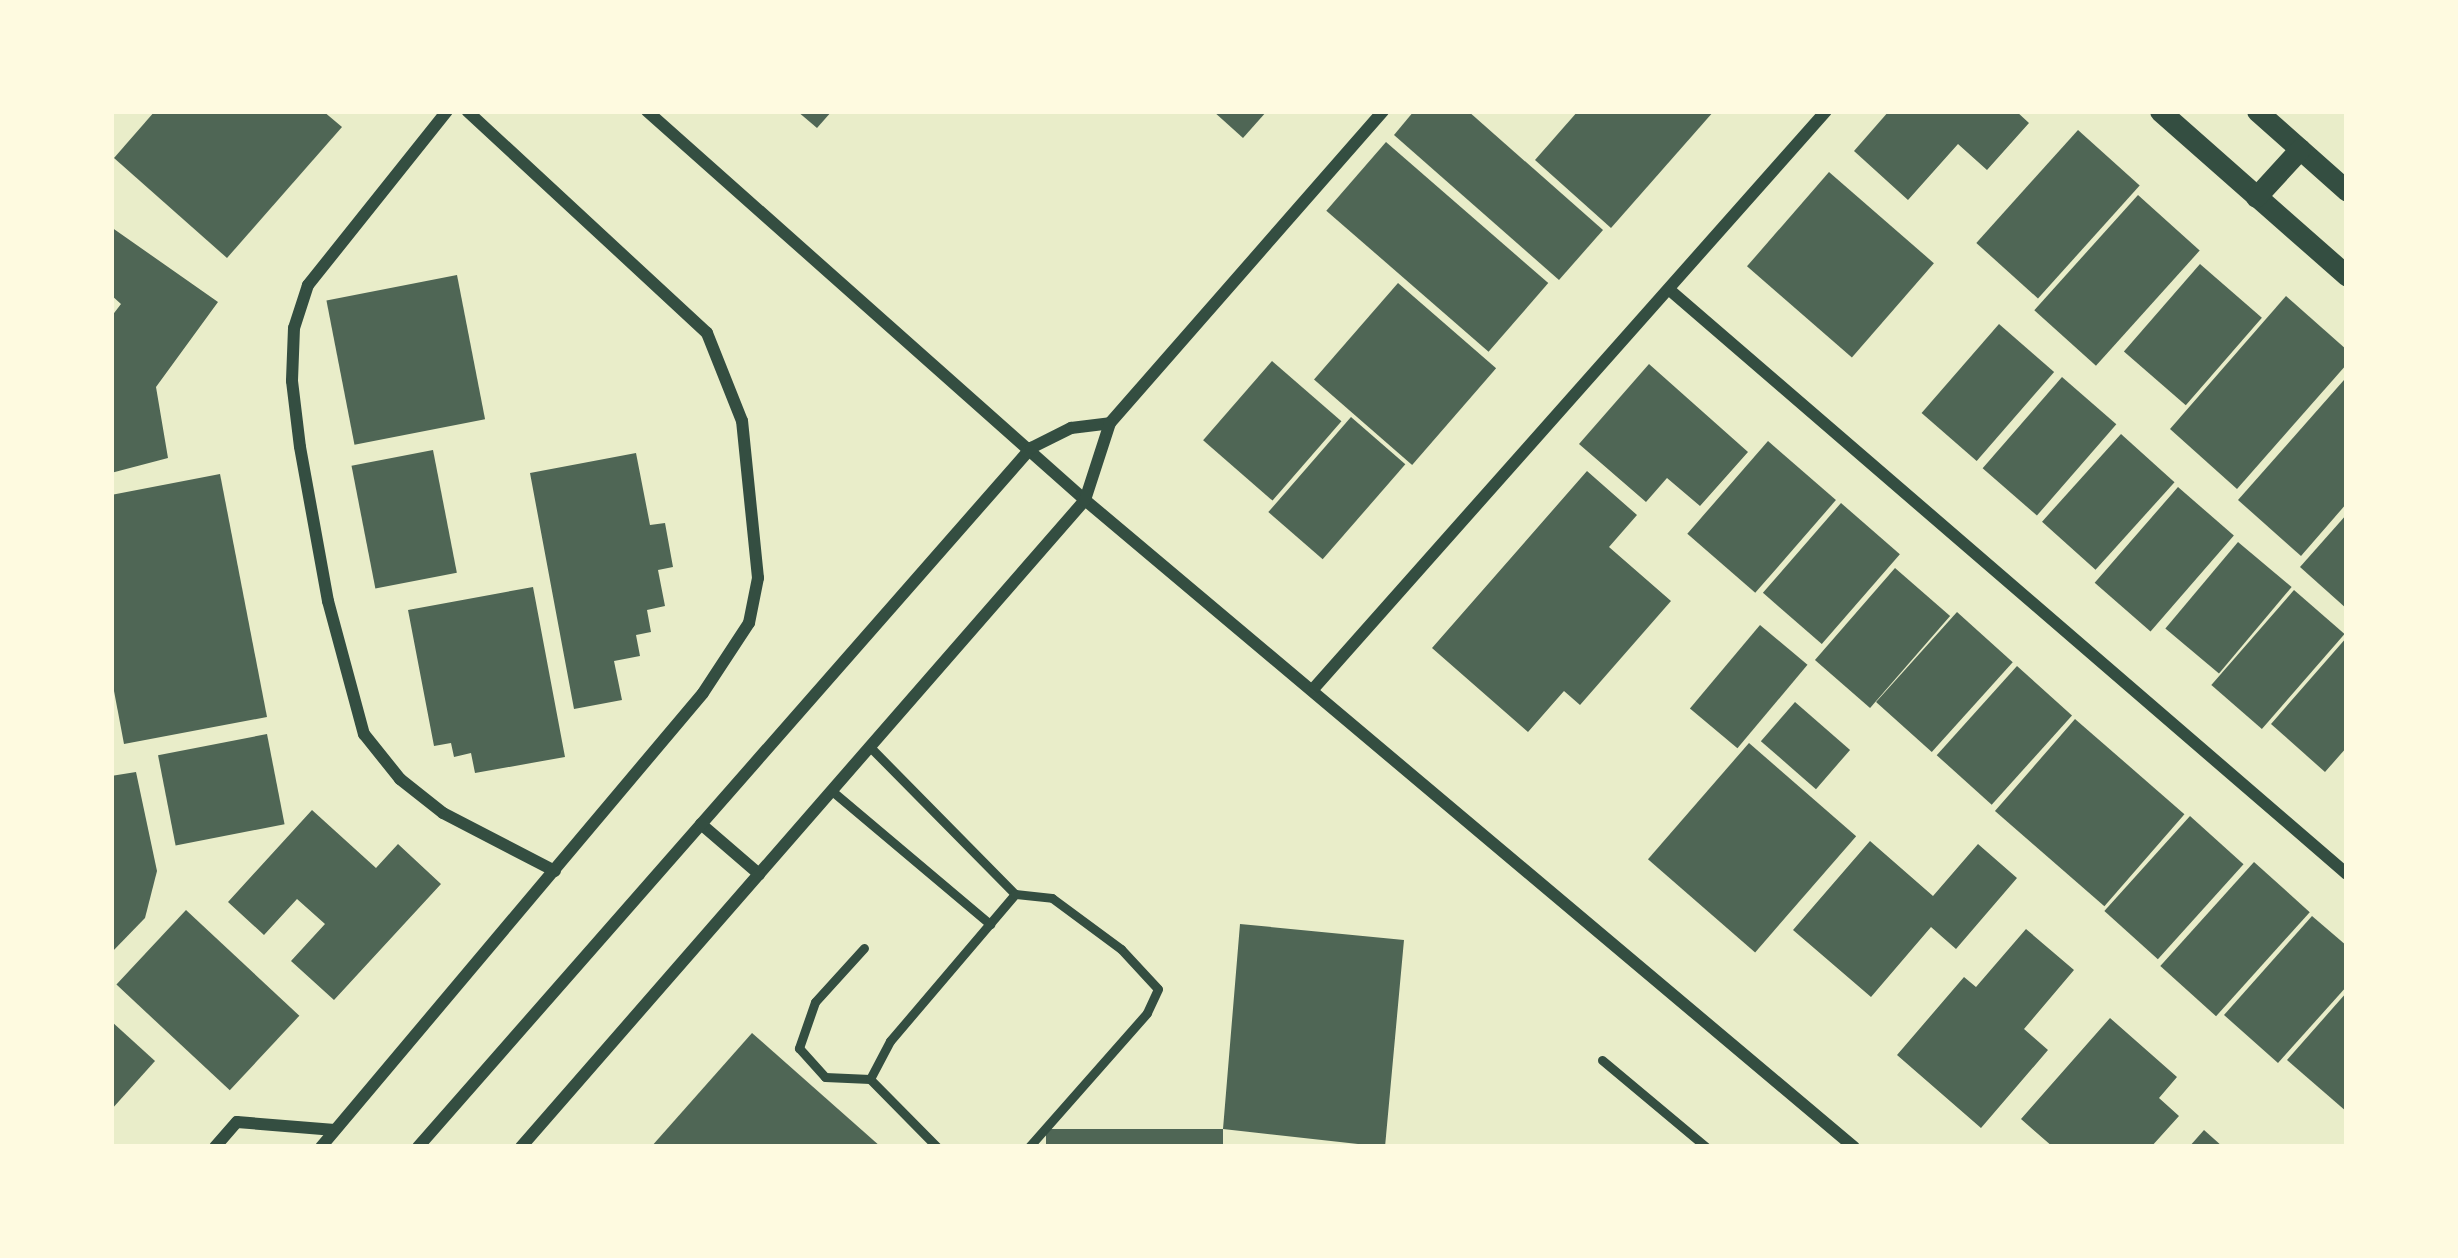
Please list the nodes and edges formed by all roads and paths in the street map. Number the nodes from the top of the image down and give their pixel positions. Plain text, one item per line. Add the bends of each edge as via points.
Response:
1 (447, 111) edge
2 (467, 111) edge
3 (647, 111) edge
4 (1383, 111) edge
5 (1826, 111) edge
6 (2160, 111) edge
7 (2257, 111) edge
8 (2300, 149) junction
9 (2347, 190) edge
10 (2256, 197) junction
11 (2347, 276) edge
12 (1672, 292) junction
13 (1110, 423) junction
14 (1030, 448) junction
15 (1085, 500) junction
16 (1315, 687) junction
17 (870, 747) junction
18 (832, 791) junction
19 (701, 824) junction
20 (555, 871) junction
21 (759, 874) junction
22 (2347, 874) edge
23 (1015, 894) junction
24 (990, 924) junction
25 (864, 948) dead end
26 (1602, 1060) dead end
27 (870, 1079) junction
28 (335, 1130) junction
29 (215, 1147) edge
30 (321, 1147) edge
31 (418, 1147) edge
32 (521, 1147) edge
33 (937, 1147) edge
34 (1029, 1147) edge
35 (1706, 1147) edge
36 (1855, 1147) edge

1 - 20 street via 308,285 292,381 300,447 328,601 364,734 442,813
2 - 20 street via 707,333 742,421 753,480 758,578 749,622 703,692
3 - 14 street
4 - 13 street
5 - 12 street
6 - 10 street
7 - 8 street
8 - 9 street
8 - 10 street
10 - 11 street
12 - 16 street
12 - 22 street
13 - 14 street via 1071,428
13 - 15 street
14 - 15 street
14 - 19 street
15 - 16 street
15 - 17 street
16 - 36 street
17 - 18 street
17 - 23 lane
18 - 21 street
18 - 24 lane
19 - 21 street
19 - 31 street
20 - 28 street
21 - 32 street
23 - 24 lane
23 - 34 lane via 1052,898 1121,949 1157,989 1147,1013
24 - 27 lane via 890,1041
25 - 27 lane via 815,1002 799,1048 825,1077
26 - 35 lane
27 - 33 lane via 874,1092
28 - 29 street via 237,1122
28 - 30 street

